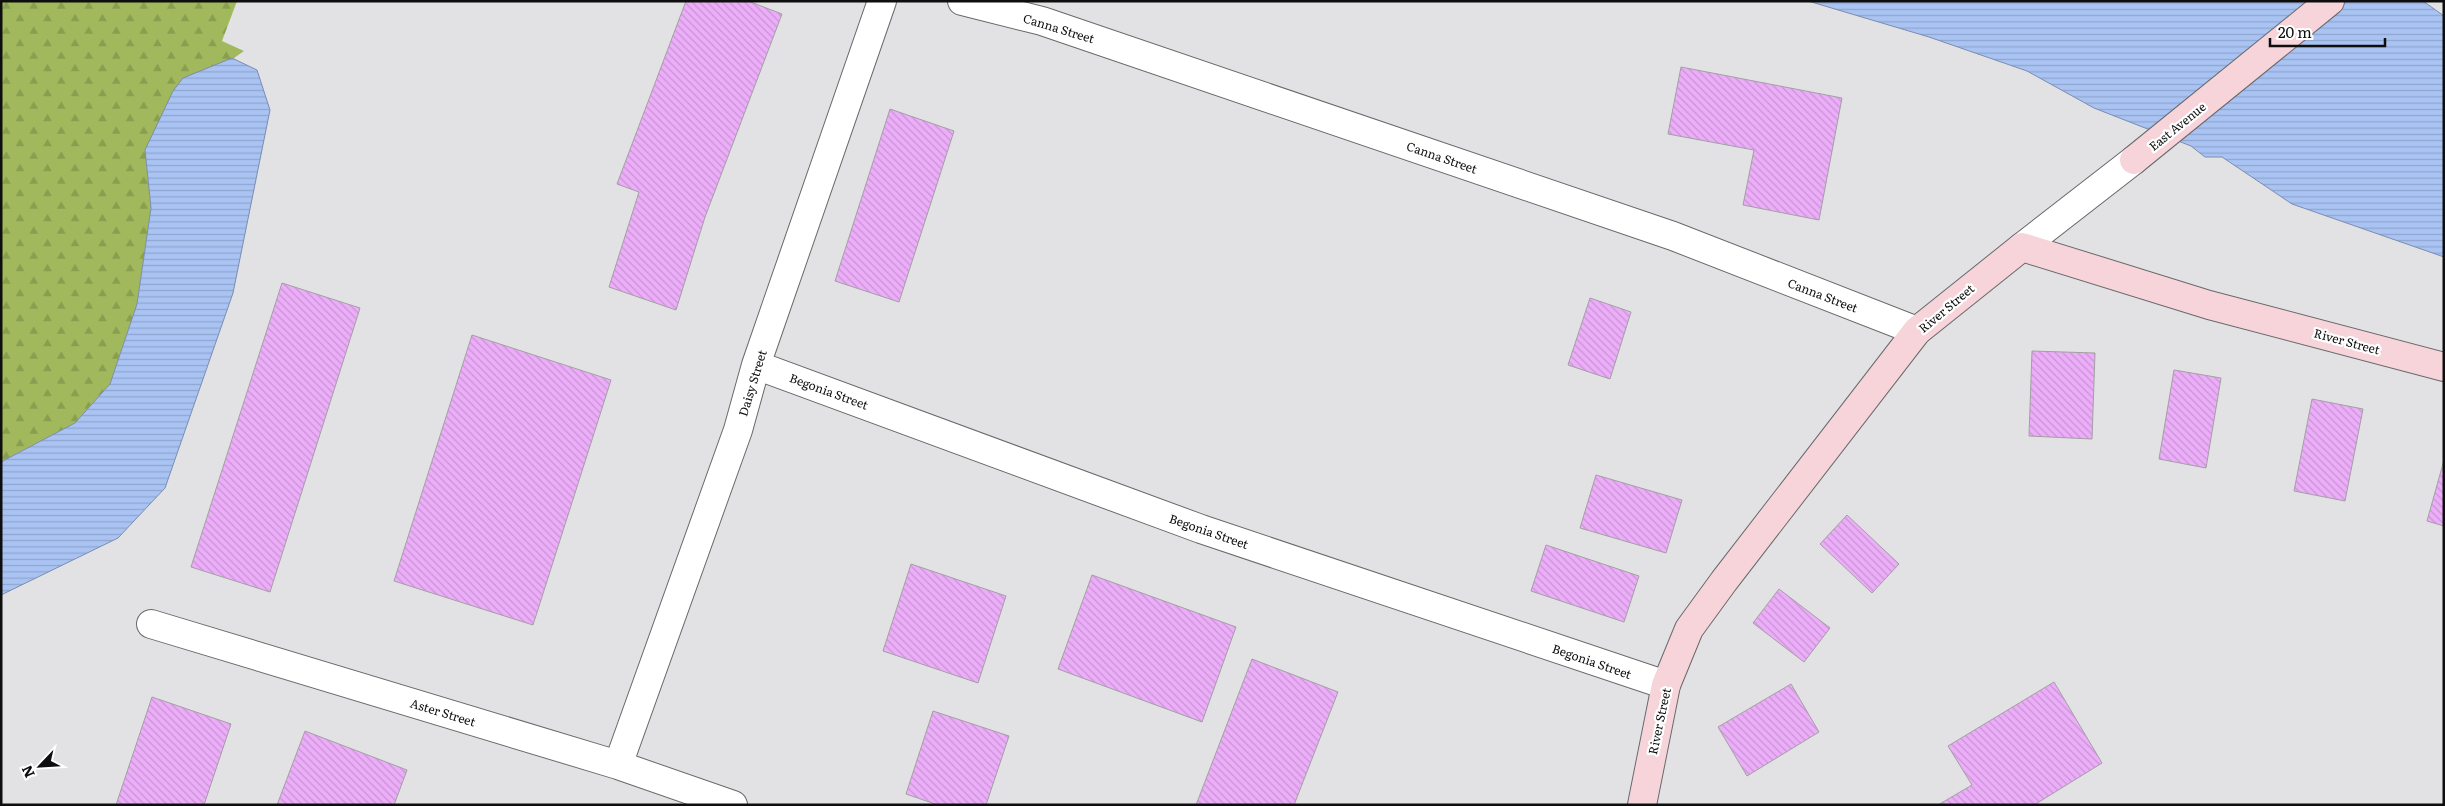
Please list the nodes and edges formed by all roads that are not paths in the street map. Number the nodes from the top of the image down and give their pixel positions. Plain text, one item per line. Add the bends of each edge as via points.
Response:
1 (882, 1) edge
2 (962, 1) edge
3 (2330, 1) edge
4 (2134, 160) joint
5 (2022, 247) junction
6 (1917, 332) junction
7 (756, 365) junction
8 (2444, 367) edge
9 (151, 624) dead end
10 (1666, 685) junction
11 (618, 764) junction
12 (732, 805) edge
13 (1642, 805) edge

1 - 7 street, Daisy Street
2 - 6 street, Canna Street via 1052,24 1664,233
3 - 4 main road, East Avenue
4 - 5 street, East Avenue
5 - 6 main road, River Street
5 - 8 main road, River Street via 2209,305
6 - 10 main road, River Street via 1689,629
7 - 10 street, Begonia Street via 1201,529
7 - 11 street, Daisy Street via 738,430
9 - 11 street, Aster Street
10 - 13 main road, River Street
11 - 12 street, Aster Street

